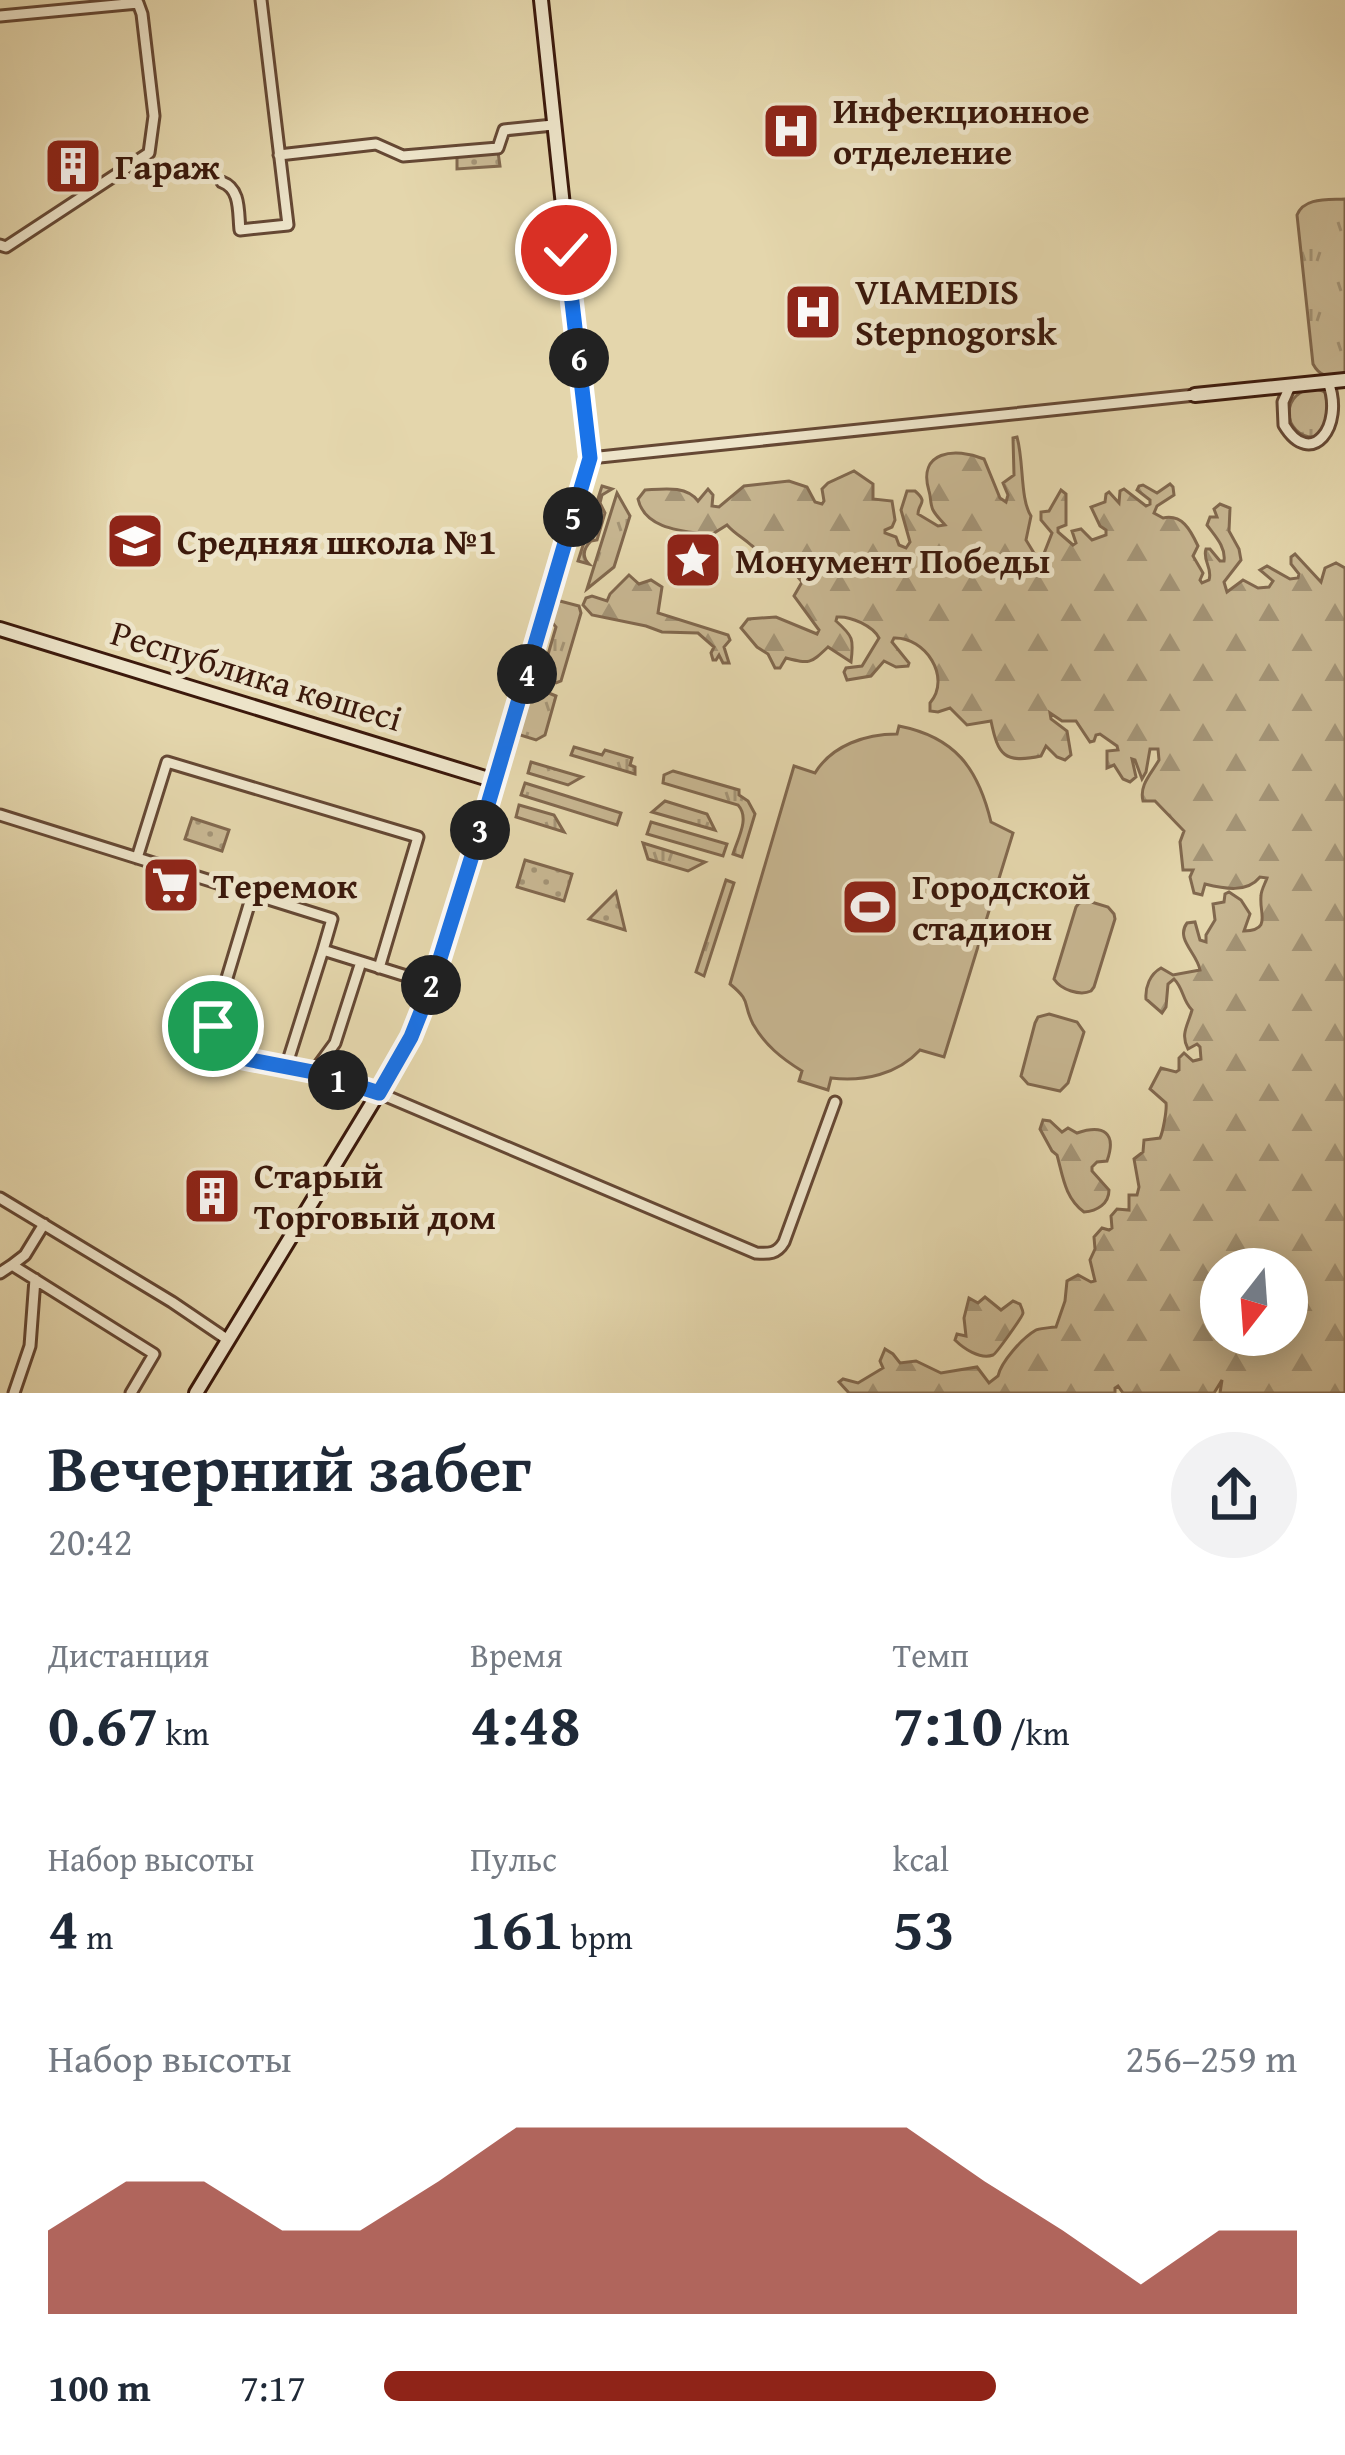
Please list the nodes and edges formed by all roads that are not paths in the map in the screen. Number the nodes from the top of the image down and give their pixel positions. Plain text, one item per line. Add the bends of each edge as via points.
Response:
1 (33, 0) edge
2 (261, 0) edge
3 (541, 0) edge
4 (34, 13) junction
5 (0, 16) edge
6 (553, 125) junction
7 (279, 154) junction
8 (222, 182) dead end
9 (1, 247) edge
10 (1345, 380) edge
11 (1328, 382) junction
12 (1290, 386) junction
13 (1195, 394) joint
14 (590, 458) junction
15 (0, 629) edge
16 (495, 781) junction
17 (0, 815) edge
18 (137, 858) junction
19 (252, 895) junction
20 (323, 950) junction
21 (361, 962) junction
22 (379, 968) junction
23 (432, 984) junction
24 (188, 1047) dead end
25 (205, 1051) junction
26 (286, 1067) junction
27 (313, 1072) junction
28 (379, 1093) junction
29 (836, 1102) dead end
30 (0, 1198) edge
31 (44, 1224) junction
32 (12, 1265) junction
33 (0, 1273) edge
34 (35, 1279) junction
35 (228, 1340) junction
36 (14, 1393) edge
37 (131, 1393) edge
38 (196, 1393) edge

1 - 4 street
2 - 7 street
3 - 6 street
4 - 5 street
4 - 9 street via 138,3 154,116 149,153
6 - 7 street via 504,130 498,148 403,156 376,144
6 - 14 street
7 - 8 street via 288,225 240,230 236,193
10 - 11 street
11 - 12 street
11 - 12 street via 1342,422 1314,443 1283,425
12 - 13 street
13 - 14 street
14 - 16 street
15 - 16 street, Республика көшесі
16 - 23 street
17 - 18 street
18 - 19 street
18 - 22 street via 166,762 418,837
19 - 20 street via 332,919
19 - 25 street
20 - 21 street
20 - 26 street
21 - 22 street
21 - 27 street via 335,1043
22 - 23 street
23 - 28 street
24 - 25 street
25 - 26 street
26 - 27 street
27 - 28 street
28 - 29 street via 770,1254 792,1228
28 - 35 street
30 - 31 street
31 - 32 street
31 - 35 street
32 - 33 street
32 - 34 street
34 - 36 street via 30,1346
34 - 37 street via 154,1354
35 - 38 street

